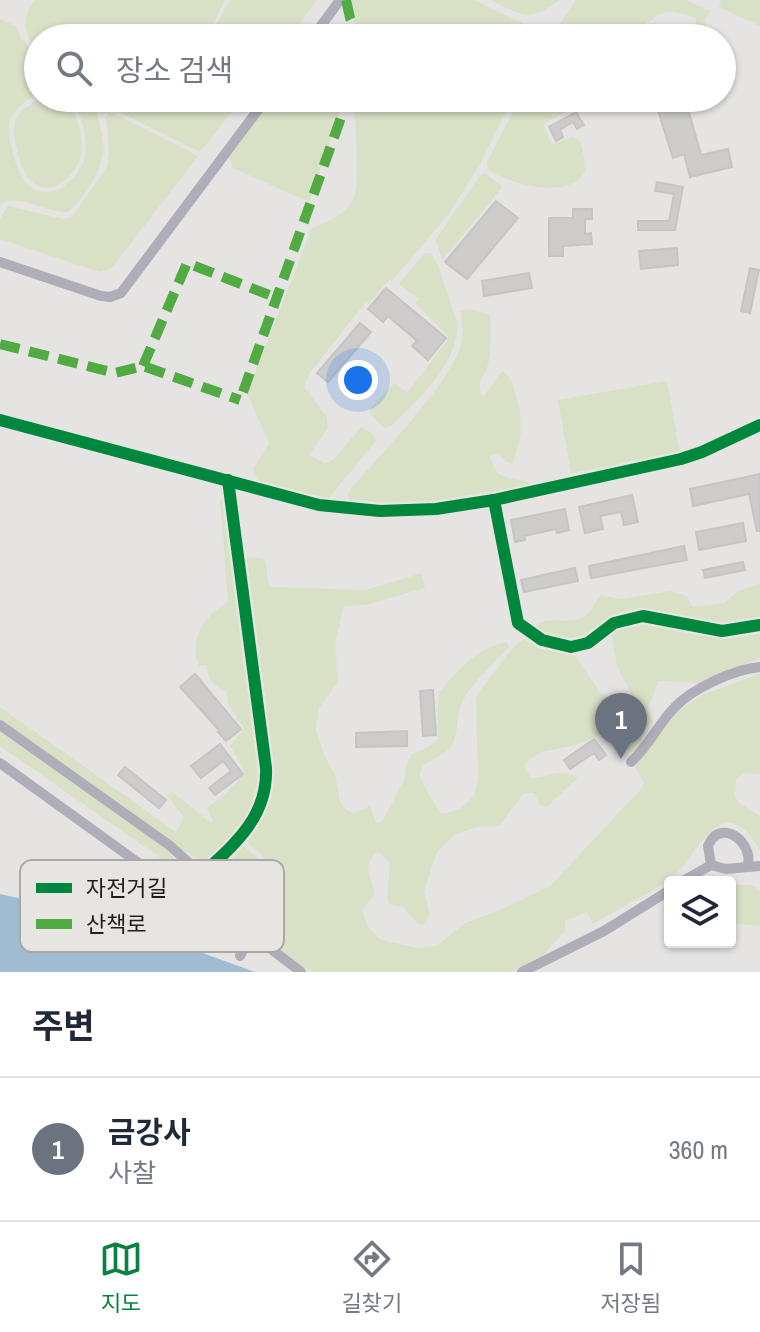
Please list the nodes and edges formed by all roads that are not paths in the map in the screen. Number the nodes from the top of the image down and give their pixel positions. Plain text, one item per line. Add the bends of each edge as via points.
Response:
1 (340, 0) edge
2 (322, 24) edge
3 (257, 112) edge
4 (0, 262) edge
5 (0, 420) edge
6 (760, 425) edge
7 (228, 480) junction
8 (494, 500) junction
9 (760, 625) edge
10 (760, 667) edge
11 (0, 725) edge
12 (631, 762) dead end
13 (0, 763) edge
14 (134, 860) edge
15 (185, 860) edge
16 (218, 860) edge
17 (711, 865) junction
18 (754, 866) edge
19 (692, 876) edge
20 (664, 894) edge
21 (242, 952) edge
22 (275, 952) edge
23 (240, 956) dead end
24 (301, 972) edge
25 (522, 972) edge

1 - 2 street
3 - 4 street via 116,296 101,296
5 - 7 street
6 - 8 street via 681,459
7 - 8 street via 319,505 380,511
7 - 16 street via 266,781 257,816
8 - 9 street via 518,623 542,640 580,646 614,623 643,616 722,631
10 - 12 street via 692,692
11 - 15 street
13 - 14 street
17 - 18 street
17 - 18 street via 708,846 722,833 737,835
17 - 19 street
20 - 25 street
21 - 23 street
22 - 24 street

